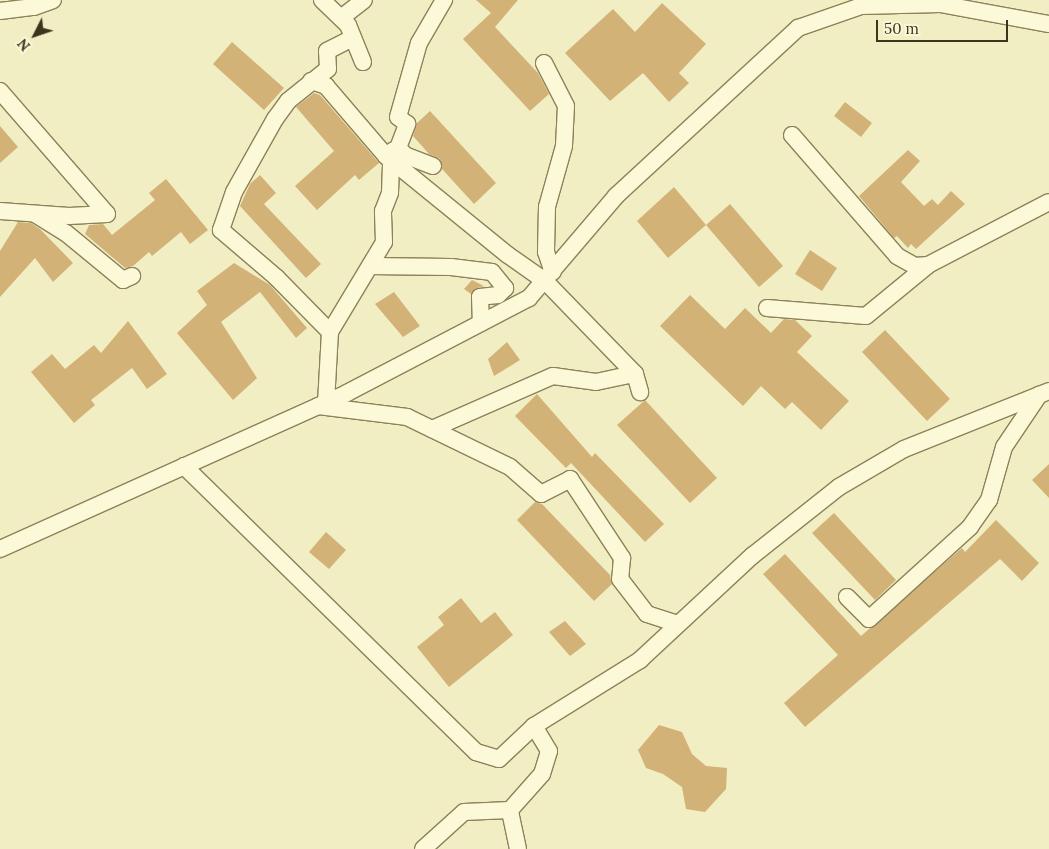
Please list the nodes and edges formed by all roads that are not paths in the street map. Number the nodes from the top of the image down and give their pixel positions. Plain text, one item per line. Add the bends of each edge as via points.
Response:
1 (53, 0) edge
2 (322, 0) edge
3 (364, 0) edge
4 (444, 0) edge
5 (0, 11) edge
6 (341, 18) junction
7 (1049, 24) edge
8 (354, 38) junction
9 (363, 62) dead end
10 (544, 63) dead end
11 (312, 81) junction
12 (0, 91) edge
13 (792, 135) dead end
14 (392, 155) junction
15 (434, 166) dead end
16 (1049, 202) edge
17 (0, 210) edge
18 (33, 213) junction
19 (928, 265) junction
20 (370, 266) junction
21 (132, 276) dead end
22 (549, 277) junction
23 (767, 308) dead end
24 (481, 323) junction
25 (330, 332) junction
26 (635, 374) junction
27 (640, 392) dead end
28 (1044, 393) edge
29 (322, 404) junction
30 (432, 429) junction
31 (184, 466) junction
32 (0, 549) edge
33 (848, 598) dead end
34 (678, 624) junction
35 (534, 726) junction
36 (510, 810) junction
37 (423, 849) edge
38 (518, 849) edge

1 - 5 street via 34,8
2 - 6 street
3 - 6 street
4 - 14 street via 419,43 398,117 407,124
6 - 8 street
7 - 22 street via 940,4 861,6 798,28 616,196
8 - 9 street
8 - 11 street via 327,51 328,69
10 - 22 street via 566,106 564,146 547,207
11 - 14 street via 326,86
11 - 25 street via 301,94 288,101 275,120 234,192 221,230 278,278
12 - 18 street via 107,214
13 - 19 street via 897,256 915,266
14 - 15 street via 404,155
14 - 20 street via 390,193 383,211 384,242
14 - 22 street via 508,255
16 - 19 street
17 - 18 street
18 - 21 street via 66,233 122,280
19 - 23 street via 866,316
20 - 24 street via 451,267 492,272 505,288 498,295 480,297
20 - 25 street
22 - 24 street via 529,298
22 - 26 street
24 - 29 street
25 - 29 street
26 - 27 street
26 - 30 street via 596,382 553,376
28 - 33 street via 1004,447 989,500 970,527 869,619
28 - 34 street via 904,450 839,487 752,556
29 - 30 street via 407,417
29 - 31 street
30 - 34 street via 510,466 541,494 570,479 622,558 620,579 648,614
31 - 32 street
31 - 35 street via 476,752 499,759
34 - 35 street via 640,660
35 - 36 street via 549,751 542,774
36 - 37 street via 464,812
36 - 38 street

